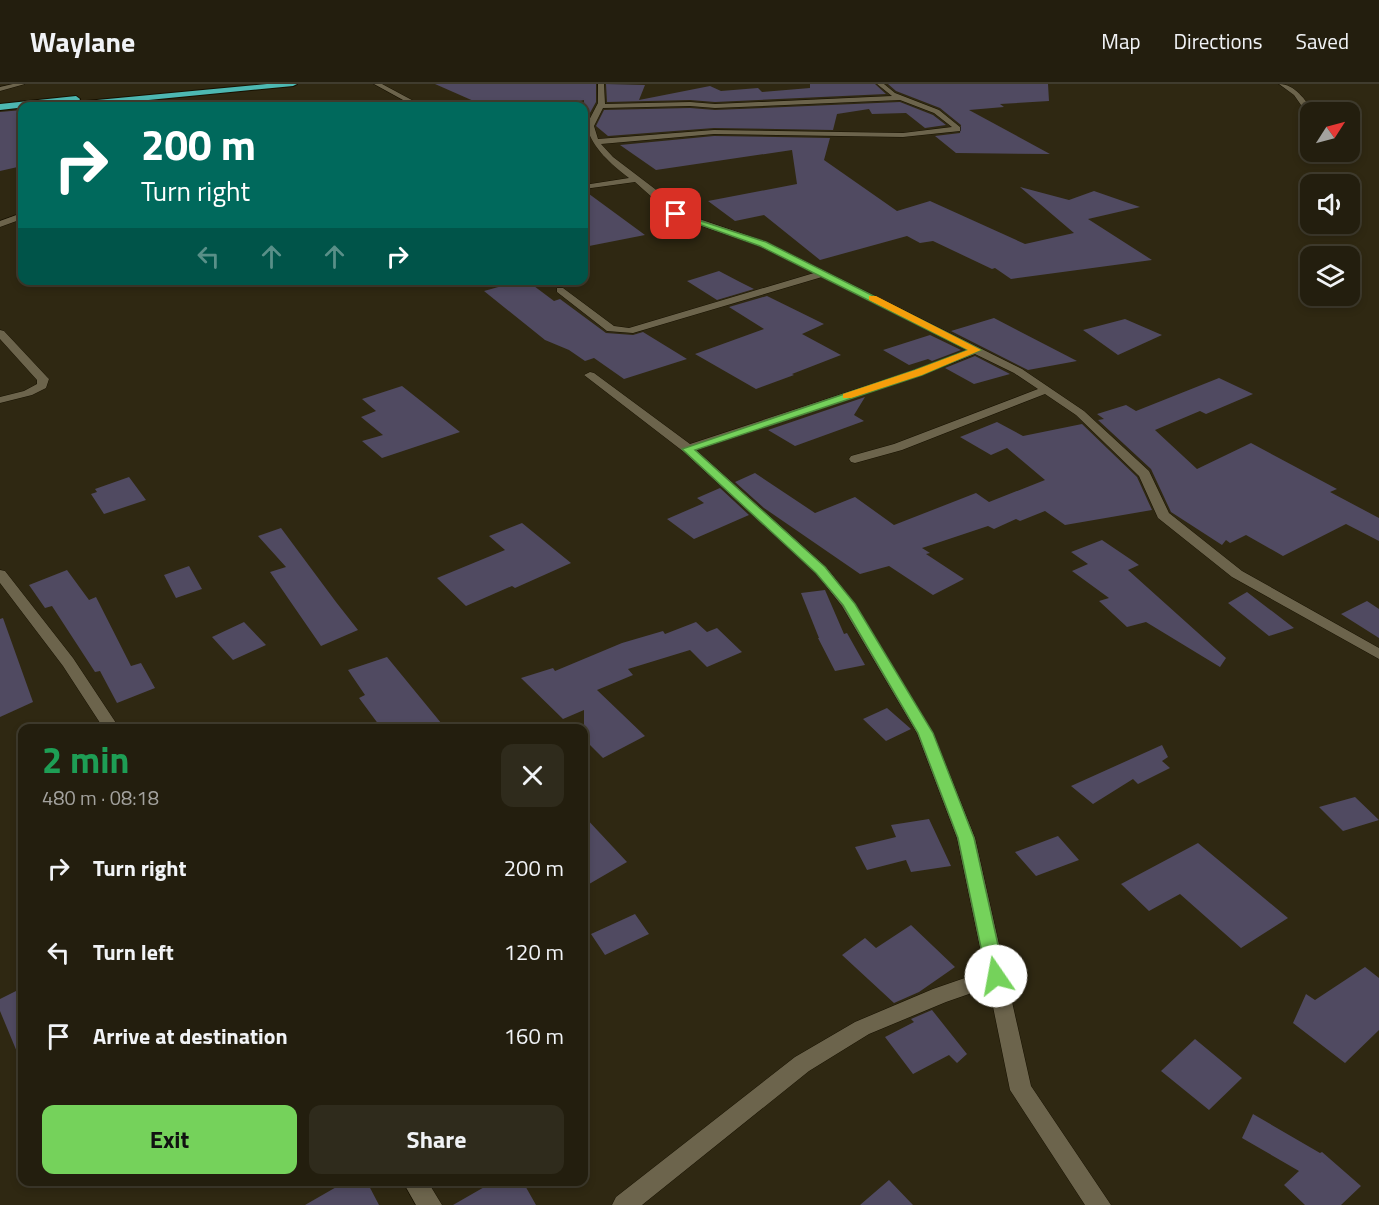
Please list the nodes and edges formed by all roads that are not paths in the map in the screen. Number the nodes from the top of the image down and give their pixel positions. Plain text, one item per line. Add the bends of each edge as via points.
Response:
1 (22, 84) edge
2 (227, 84) edge
3 (293, 84) edge
4 (377, 84) edge
5 (601, 84) edge
6 (880, 84) edge
7 (1282, 84) edge
8 (0, 89) edge
9 (901, 98) junction
10 (133, 99) junction
11 (49, 102) edge
12 (103, 102) edge
13 (137, 102) edge
14 (411, 102) edge
15 (1302, 102) edge
16 (18, 105) edge
17 (600, 106) junction
18 (0, 107) edge
19 (18, 112) edge
20 (0, 114) edge
21 (595, 142) junction
22 (636, 179) junction
23 (588, 186) edge
24 (18, 217) edge
25 (0, 224) edge
26 (822, 274) junction
27 (560, 290) dead end
28 (0, 333) edge
29 (976, 350) junction
30 (590, 375) dead end
31 (1046, 390) junction
32 (0, 400) edge
33 (688, 449) junction
34 (855, 459) dead end
35 (0, 574) edge
36 (1379, 654) edge
37 (109, 724) edge
38 (996, 976) junction
39 (417, 1186) edge
40 (430, 1205) edge
41 (624, 1205) edge
42 (1099, 1205) edge

1 - 8 street
2 - 11 highway
3 - 10 highway
4 - 14 street
5 - 17 street
6 - 9 street
7 - 15 street
9 - 17 street via 731,106
9 - 21 street via 937,111 957,129 903,135 714,132
10 - 12 highway
10 - 13 street
16 - 18 highway
17 - 21 street via 590,126
19 - 20 highway
21 - 22 street
22 - 23 street
22 - 26 street via 676,214 763,244
24 - 25 street
26 - 27 street via 629,331 611,329
26 - 29 street
28 - 32 street via 43,379 42,386 28,393
29 - 31 street
29 - 33 street
30 - 33 street
31 - 34 street via 898,447
31 - 36 street via 1080,413 1145,474 1162,515 1237,574
33 - 38 street via 820,570 848,604 925,733 966,838
35 - 37 street via 68,662
38 - 41 street via 940,994 862,1028 802,1064
38 - 42 street via 1021,1090
39 - 40 street

